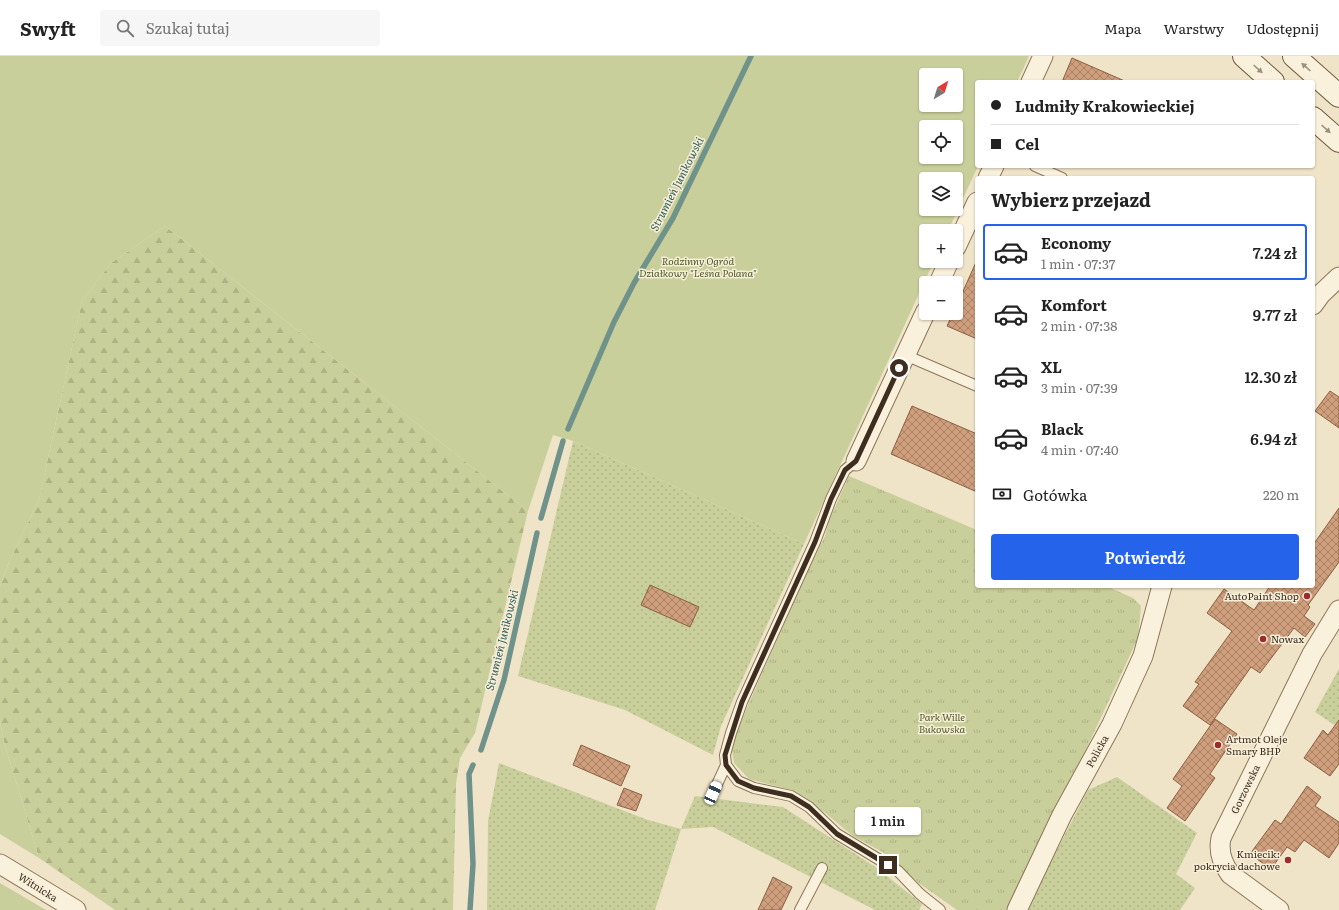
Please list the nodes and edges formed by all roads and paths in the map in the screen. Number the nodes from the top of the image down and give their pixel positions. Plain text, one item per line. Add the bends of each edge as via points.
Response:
1 (1043, 56) edge
2 (1244, 56) edge
3 (1294, 56) edge
4 (1032, 80) edge
5 (1271, 80) edge
6 (1339, 96) edge
7 (1315, 120) edge
8 (1339, 141) edge
9 (1040, 168) edge
10 (1058, 176) edge
11 (975, 206) edge
12 (963, 232) edge
13 (1339, 277) edge
14 (1315, 303) edge
15 (922, 320) edge
16 (906, 355) junction
17 (975, 385) edge
18 (856, 461) joint
19 (1161, 588) edge
20 (1339, 610) edge
21 (726, 765) junction
22 (713, 793) dead end
23 (0, 864) edge
24 (822, 868) dead end
25 (76, 910) edge
26 (800, 910) edge
27 (940, 910) edge
28 (1017, 910) edge
29 (1279, 910) edge

1 - 4 street
2 -> 5 main road
6 -> 3 main road
7 -> 8 main road
9 - 10 lane
11 - 12 street
13 - 14 street
15 - 16 street
16 - 17 lane
16 - 18 street
18 - 21 lane via 845,470 831,499 815,542 742,702 727,747
19 - 28 street, Policka via 1143,656 1112,724 1062,816
20 - 29 street, Gorzowska via 1297,684 1221,838 1220,853 1230,874
21 - 22 lane
21 - 27 lane via 738,781 754,788 791,796 809,807 837,834 898,871
23 - 25 street, Witnicka
24 - 26 lane

